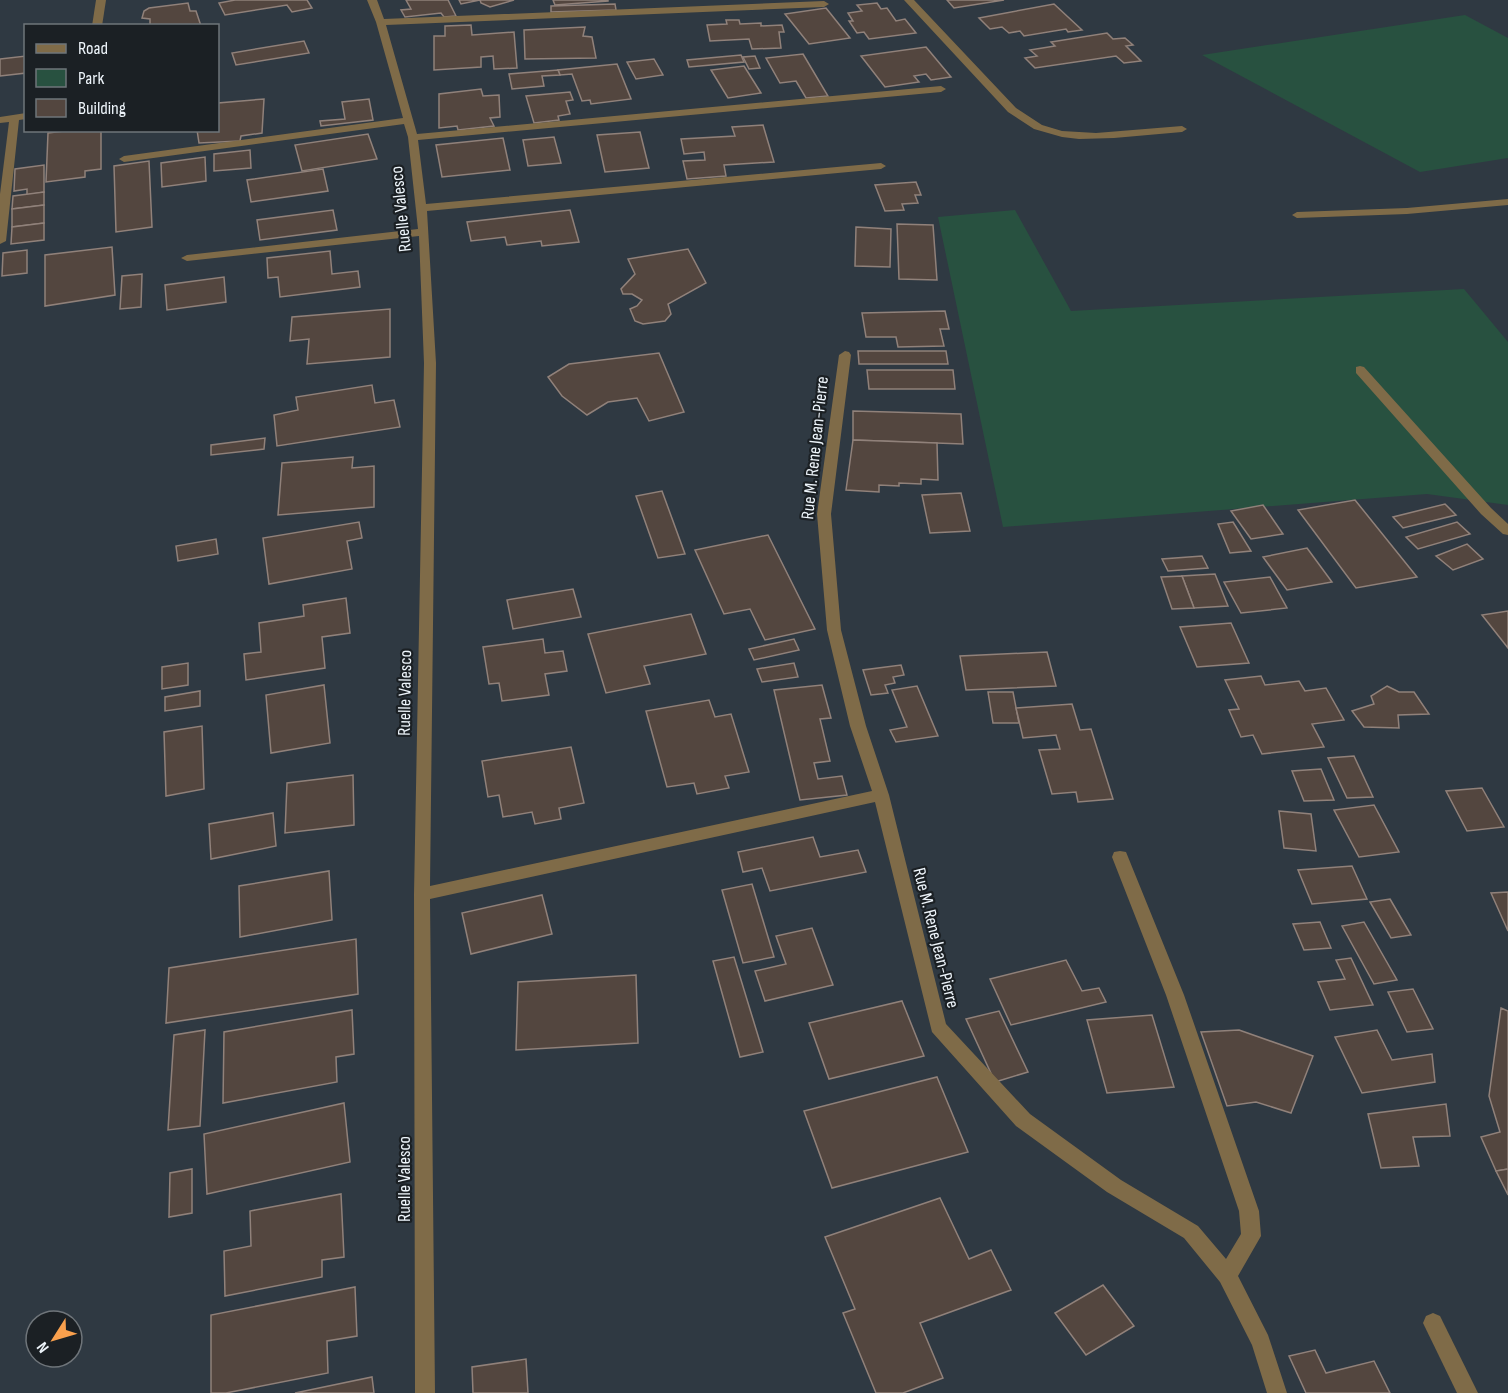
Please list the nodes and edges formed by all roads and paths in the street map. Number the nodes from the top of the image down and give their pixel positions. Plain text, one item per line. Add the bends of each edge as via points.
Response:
1 (101, 0) edge
2 (372, 0) edge
3 (909, 0) edge
4 (824, 4) dead end
5 (381, 22) junction
6 (97, 24) edge
7 (941, 89) dead end
8 (24, 116) edge
9 (14, 118) junction
10 (0, 120) edge
11 (408, 120) junction
12 (1182, 129) dead end
13 (413, 137) junction
14 (124, 159) dead end
15 (881, 166) dead end
16 (1508, 202) edge
17 (421, 208) junction
18 (1297, 215) dead end
19 (424, 232) junction
20 (0, 241) edge
21 (187, 258) dead end
22 (845, 355) dead end
23 (1360, 370) dead end
24 (1508, 531) edge
25 (880, 795) junction
26 (1120, 857) dead end
27 (422, 894) junction
28 (1227, 1275) junction
29 (1432, 1323) dead end
30 (425, 1393) edge
31 (1277, 1393) edge
32 (1468, 1393) edge

1 - 6 street
2 - 5 street, Ruelle Valesco
3 - 12 street via 1012,110 1046,131 1084,135
4 - 5 street
5 - 11 street, Ruelle Valesco
7 - 13 street
8 - 9 street
9 - 10 street
9 - 20 street
11 - 13 street, Ruelle Valesco
11 - 14 street
13 - 17 street, Ruelle Valesco
15 - 17 street
16 - 18 street
17 - 19 street, Ruelle Valesco
19 - 21 street
19 - 27 street, Ruelle Valesco via 430,363
22 - 25 street, Rue M. Rene Jean-Pierre via 824,514 834,630
23 - 24 street
25 - 27 street
25 - 28 street, Rue M. Rene Jean-Pierre via 938,1026 1023,1120 1114,1186 1191,1232
26 - 28 street via 1175,995 1249,1211 1251,1236
27 - 30 street, Ruelle Valesco
28 - 31 street, Rue M. Rene Jean-Pierre via 1261,1342
29 - 32 street

